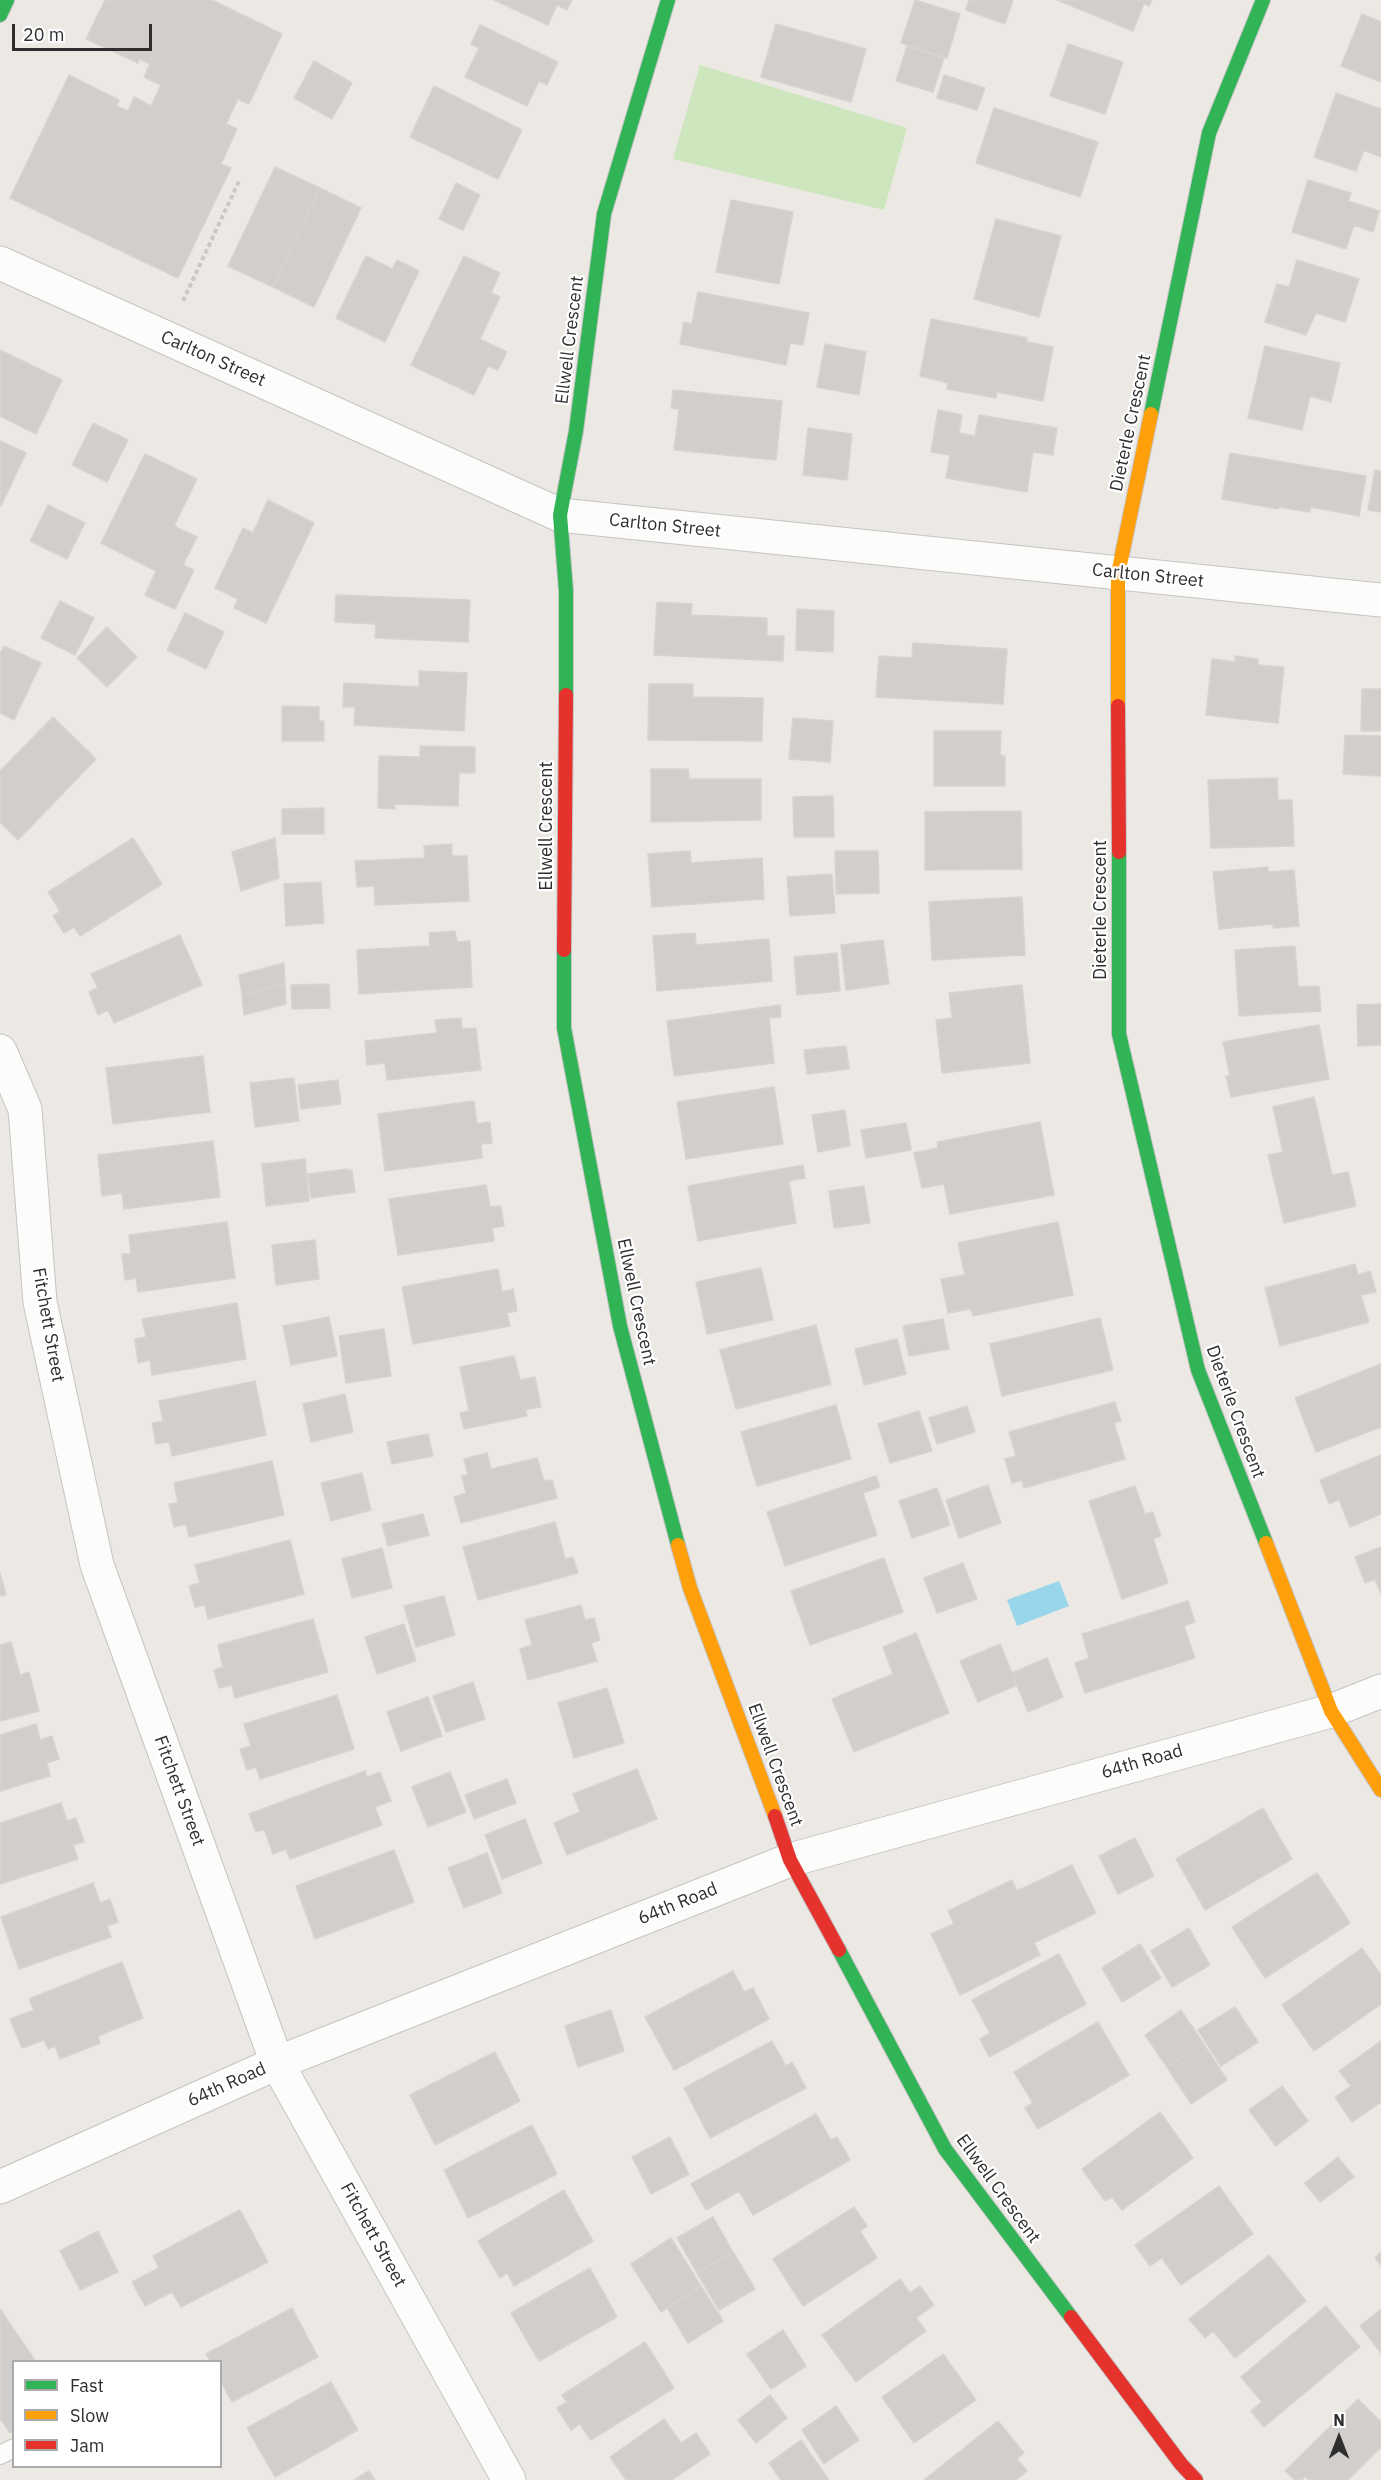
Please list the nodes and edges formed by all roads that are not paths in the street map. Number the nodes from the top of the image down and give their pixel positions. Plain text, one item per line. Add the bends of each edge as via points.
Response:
1 (7, 0) edge
2 (668, 0) edge
3 (1263, 0) edge
4 (0, 15) edge
5 (0, 263) edge
6 (560, 515) junction
7 (1118, 574) junction
8 (1381, 600) edge
9 (0, 1052) edge
10 (1381, 1691) edge
11 (1331, 1711) junction
12 (1381, 1790) edge
13 (790, 1860) junction
14 (277, 2063) junction
15 (0, 2187) edge
16 (509, 2480) edge
17 (1196, 2480) edge

1 - 4 street
2 - 6 street, Ellwell Crescent via 604,214 574,443
3 - 7 street, Dieterle Crescent via 1209,133
5 - 6 street, Carlton Street
6 - 7 street, Carlton Street
6 - 13 street, Ellwell Crescent via 566,591 564,1029 620,1326 687,1576
7 - 8 street, Carlton Street
7 - 11 street, Dieterle Crescent via 1119,1034 1198,1370
9 - 14 street, Fitchett Street via 25,1109 40,1302 97,1565
10 - 11 street, 64th Road
11 - 12 street, Dieterle Crescent
11 - 13 street, 64th Road
13 - 14 street, 64th Road
13 - 17 street, Ellwell Crescent via 945,2150 1180,2464
14 - 15 street, 64th Road
14 - 16 street, Fitchett Street

